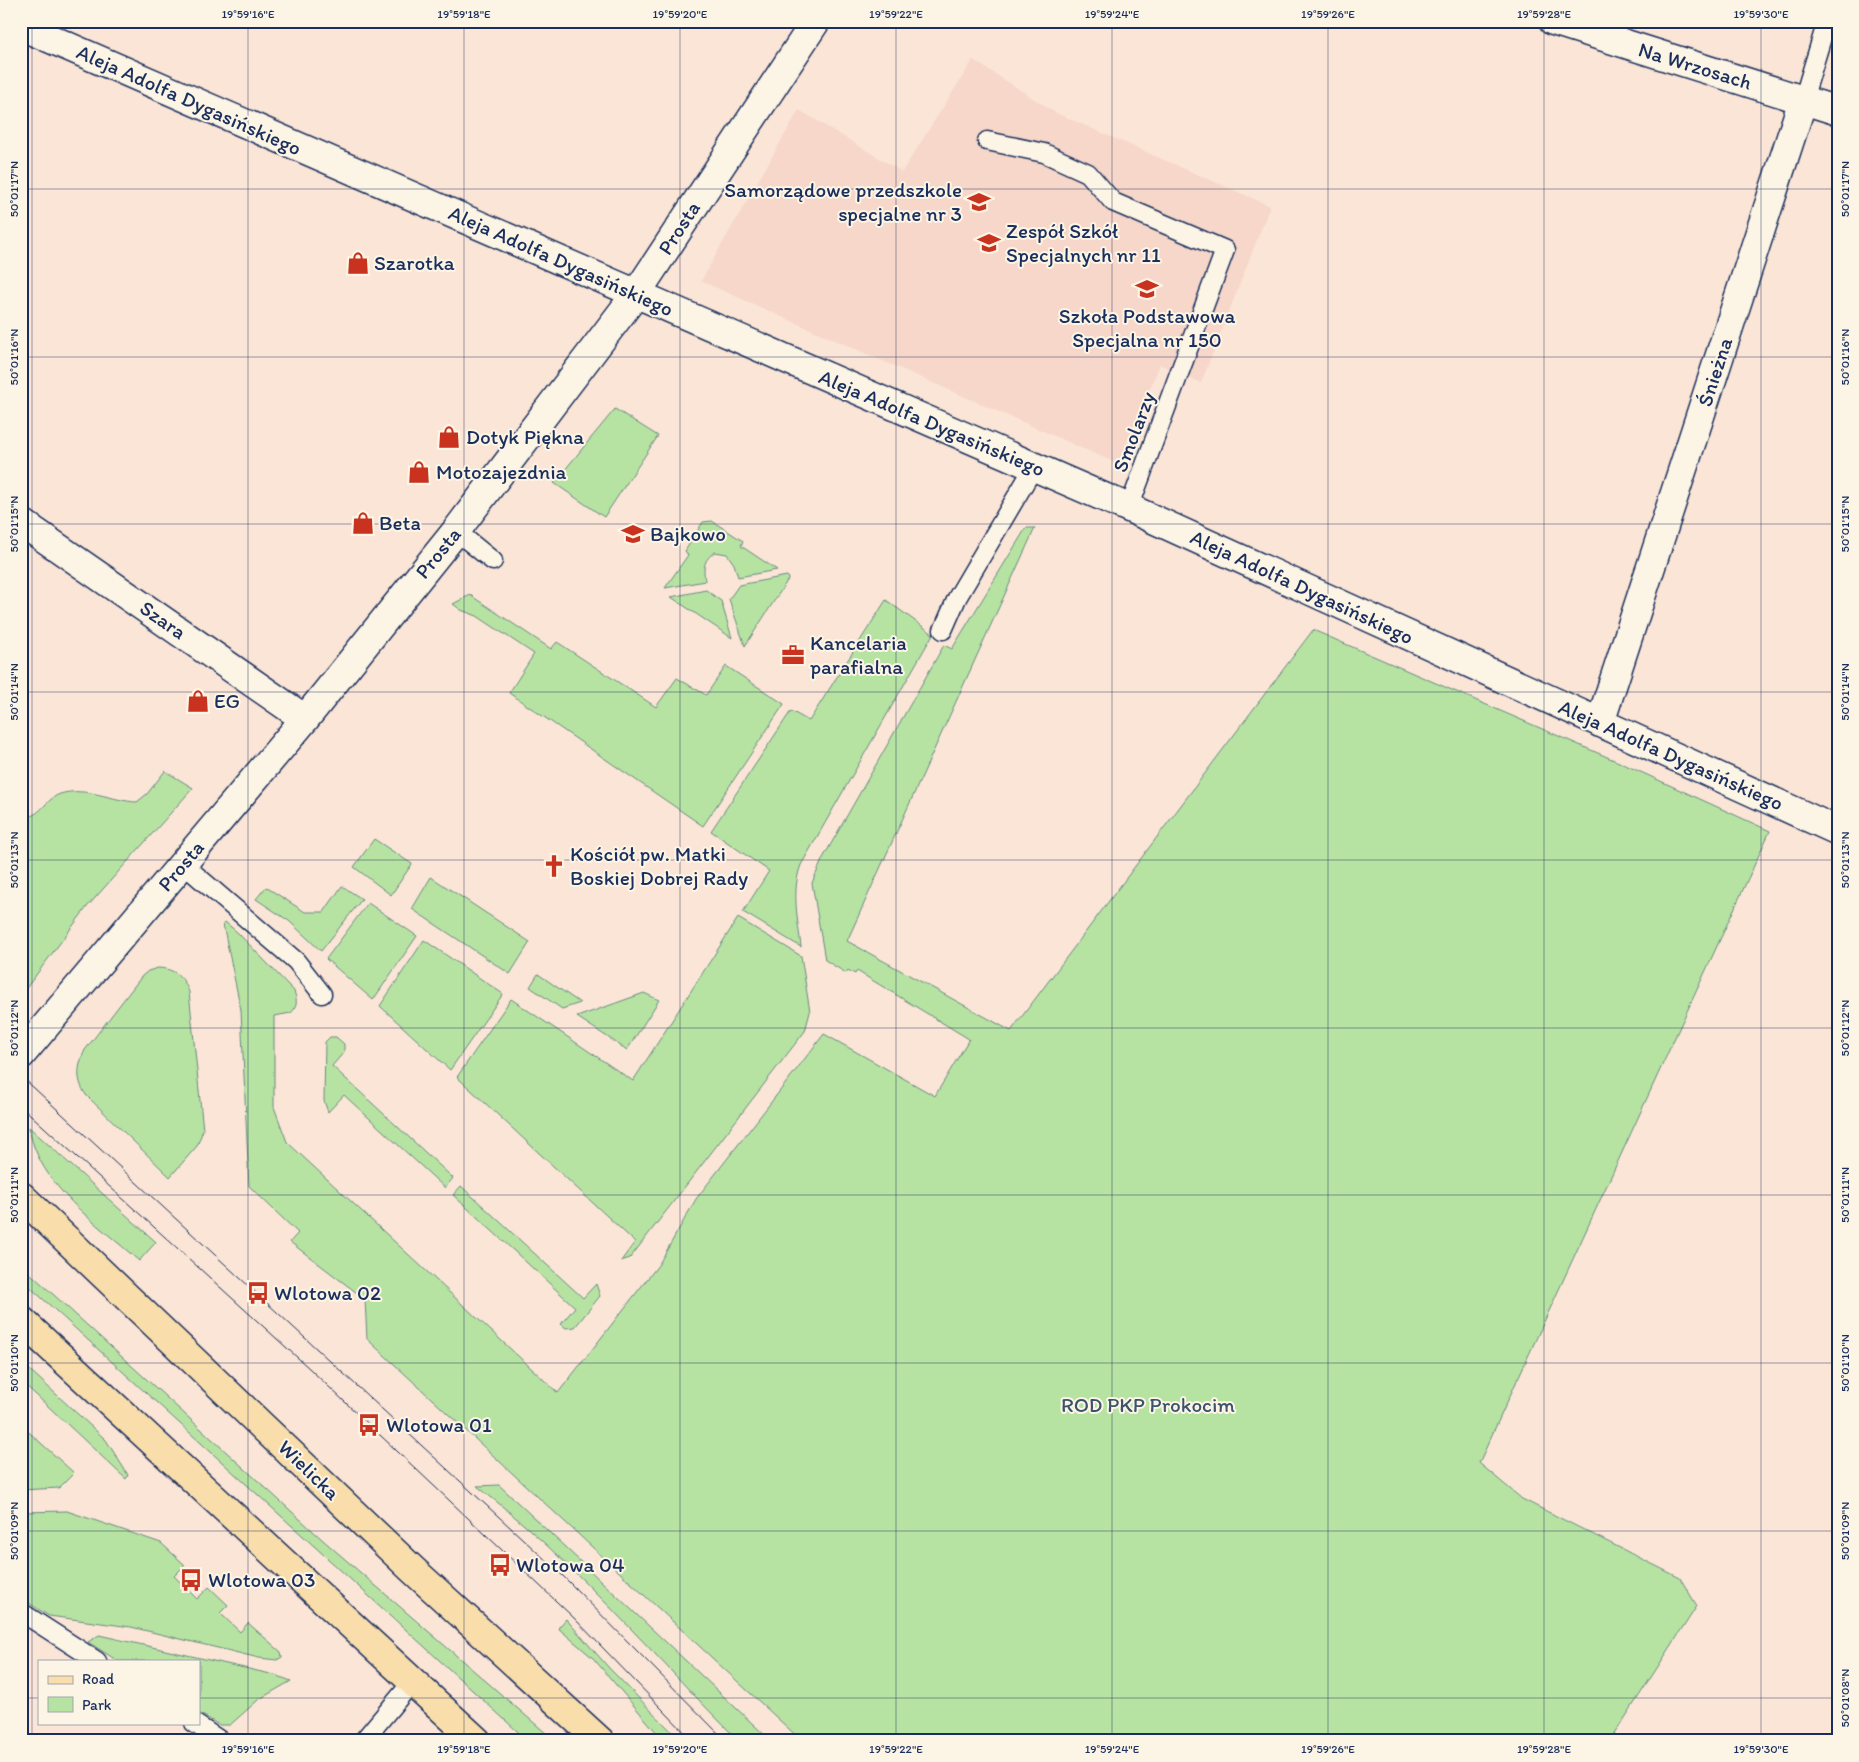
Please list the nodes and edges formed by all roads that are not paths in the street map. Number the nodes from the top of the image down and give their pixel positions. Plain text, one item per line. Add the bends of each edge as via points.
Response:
1 (816, 21) edge
2 (1552, 21) edge
3 (1827, 21) edge
4 (21, 26) edge
5 (1803, 100) junction
6 (1838, 111) edge
7 (987, 141) dead end
8 (636, 294) junction
9 (1034, 467) junction
10 (1129, 508) junction
11 (21, 522) edge
12 (456, 531) junction
13 (493, 561) dead end
14 (943, 630) dead end
15 (305, 719) junction
16 (1600, 723) junction
17 (1838, 831) edge
18 (183, 864) junction
19 (322, 994) dead end
20 (21, 1055) edge
21 (21, 1196) edge
22 (21, 1320) edge
23 (21, 1612) edge
24 (95, 1660) edge
25 (413, 1681) junction
26 (196, 1724) edge
27 (221, 1741) edge
28 (363, 1741) edge
29 (477, 1741) edge
30 (600, 1741) edge

1 - 8 street, Prosta
2 - 5 street, Na Wrzosach
3 - 5 lane, Śnieżna
4 - 8 street, Aleja Adolfa Dygasińskiego
5 - 6 street, Na Wrzosach
5 - 16 street, Śnieżna
7 - 10 lane, Smolarzy via 1044,153 1088,173 1113,202 1225,250
8 - 9 street, Aleja Adolfa Dygasińskiego
8 - 12 street, Prosta
9 - 10 street, Aleja Adolfa Dygasińskiego
9 - 14 lane via 957,598
10 - 16 street, Aleja Adolfa Dygasińskiego
11 - 15 street, Szara
12 - 13 lane
12 - 15 street, Prosta
15 - 18 street, Prosta
16 - 17 street, Aleja Adolfa Dygasińskiego
18 - 19 lane via 296,961
18 - 20 street, Prosta
21 - 30 main road, Wielicka via 420,1576
22 - 25 main road
23 - 24 lane
25 - 28 lane
25 - 29 main road
26 - 27 lane

